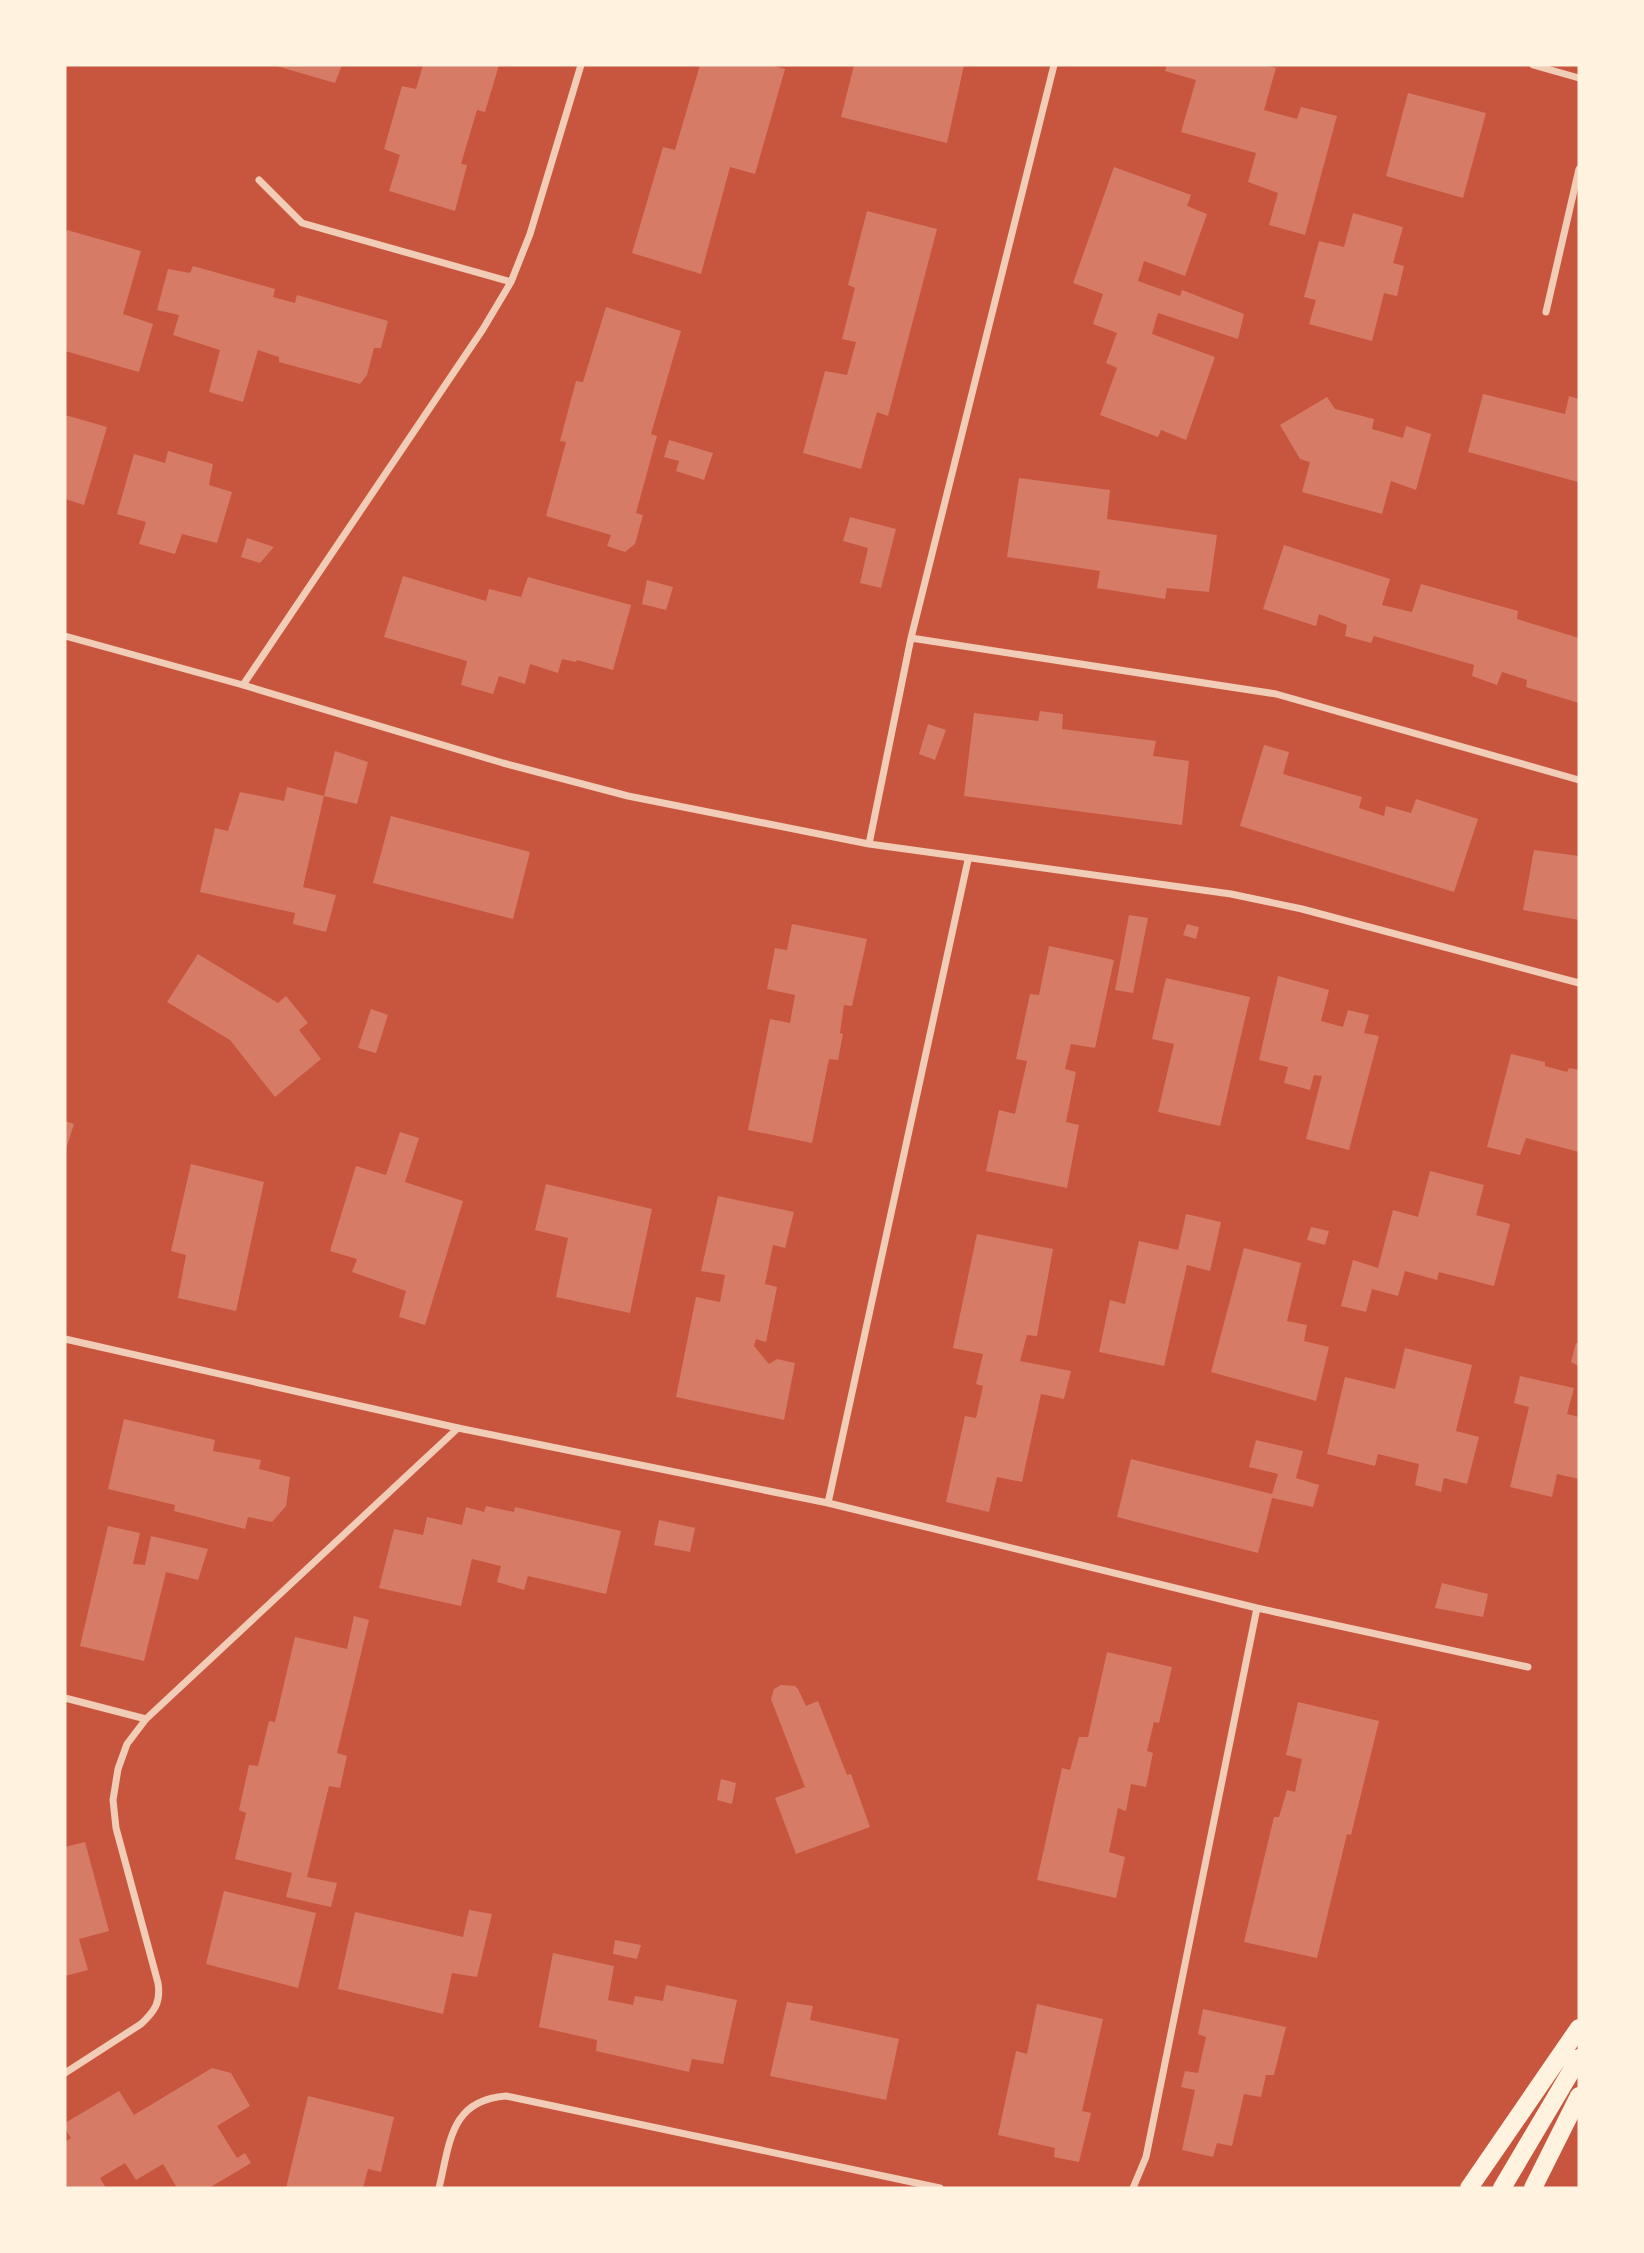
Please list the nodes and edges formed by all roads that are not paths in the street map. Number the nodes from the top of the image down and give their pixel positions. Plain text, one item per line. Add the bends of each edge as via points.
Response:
1 (581, 65) edge
2 (1054, 65) edge
3 (1533, 65) edge
4 (1579, 78) edge
5 (1579, 169) edge
6 (259, 180) dead end
7 (511, 282) junction
8 (1546, 312) dead end
9 (65, 636) edge
10 (911, 638) junction
11 (243, 685) junction
12 (1579, 780) edge
13 (869, 844) junction
14 (968, 860) junction
15 (1579, 983) edge
16 (65, 1339) edge
17 (458, 1427) junction
18 (828, 1503) junction
19 (1258, 1608) junction
20 (1528, 1667) dead end
21 (65, 1698) edge
22 (146, 1719) junction
23 (1579, 2028) edge
24 (1579, 2058) edge
25 (65, 2073) edge
26 (1579, 2096) edge
27 (439, 2188) edge
28 (940, 2188) edge
29 (1133, 2188) edge
30 (1469, 2188) edge
31 (1502, 2188) edge
32 (1533, 2188) edge

1 - 7 street
2 - 10 street
3 - 4 street
5 - 8 street
6 - 7 street via 302,223
7 - 11 street
9 - 11 street
10 - 12 street via 1276,694
10 - 13 street
11 - 13 street via 628,796
13 - 14 street
14 - 15 street via 1231,894
14 - 18 street
16 - 17 street
17 - 18 street
17 - 22 street
18 - 19 street
19 - 20 street
19 - 29 street via 1146,2157
21 - 22 street
22 - 25 street via 127,1744 113,1800 116,1828 159,1983 159,2000 141,2024
23 - 30 main road
24 - 31 main road
26 - 32 main road
27 - 28 street via 455,2126 465,2111 488,2097 506,2096

